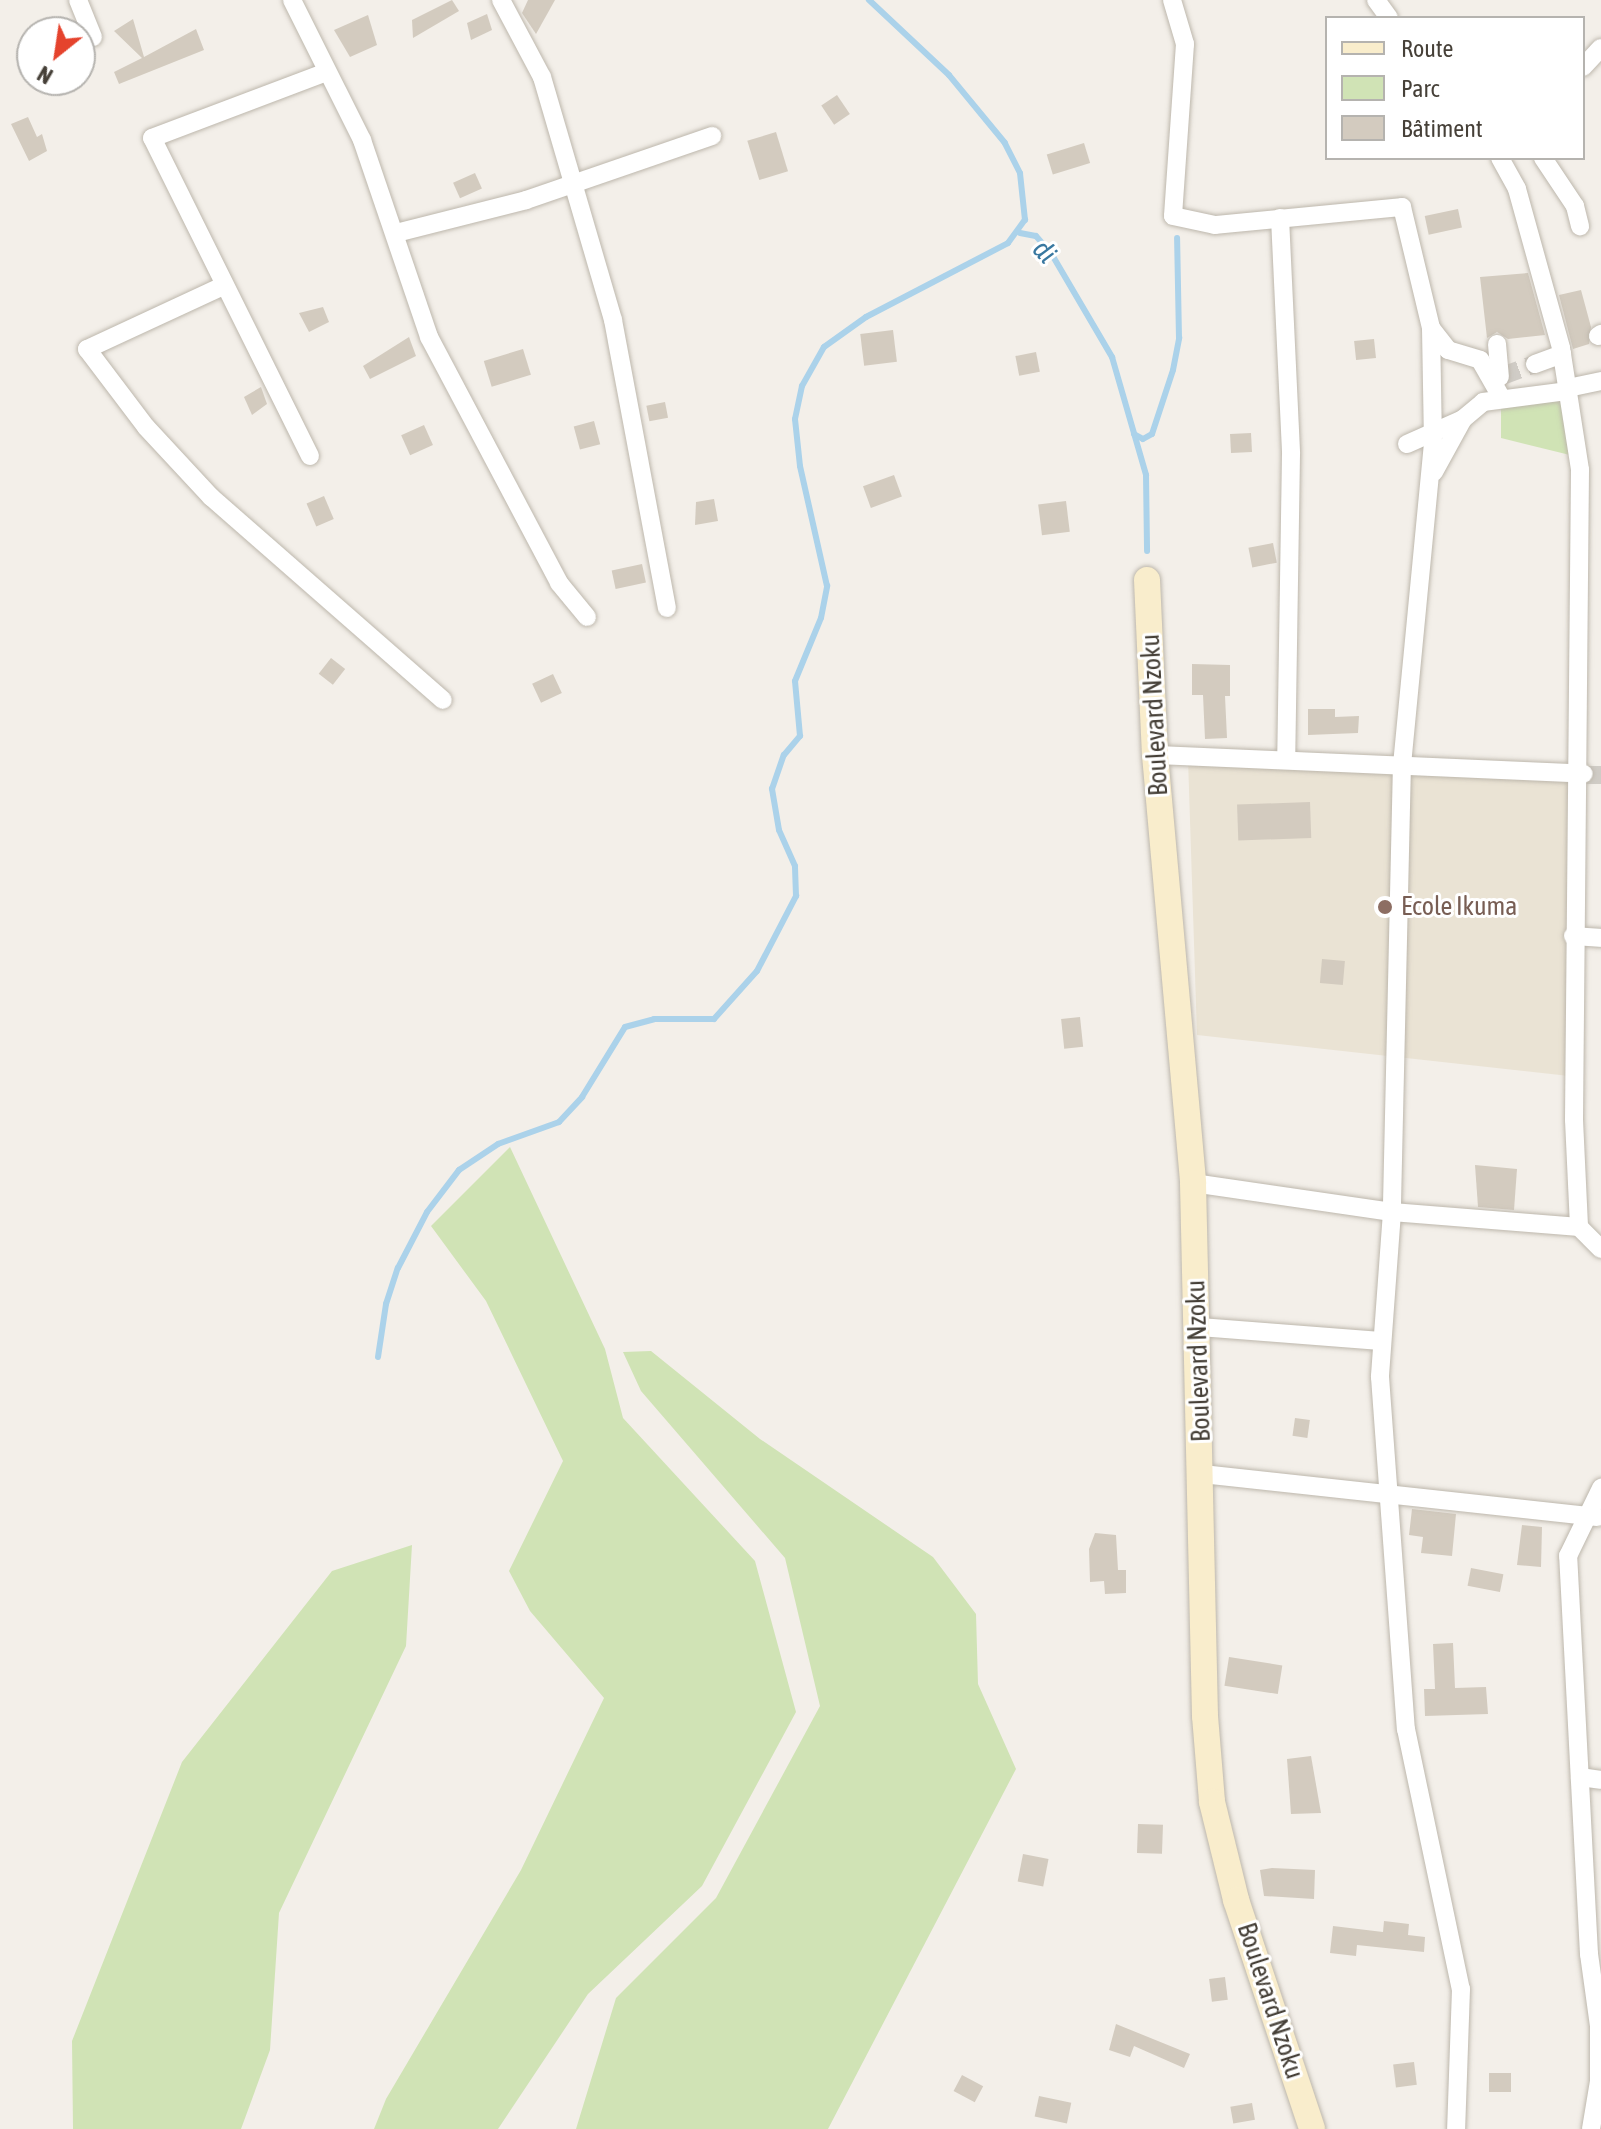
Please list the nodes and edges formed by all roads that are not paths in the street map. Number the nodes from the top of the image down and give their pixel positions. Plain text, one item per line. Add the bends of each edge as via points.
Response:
1 (292, 0) edge
2 (501, 0) edge
3 (1172, 0) edge
4 (1601, 48) edge
5 (1585, 65) edge
6 (327, 72) junction
7 (712, 136) dead end
8 (1501, 160) edge
9 (1544, 160) edge
10 (574, 183) junction
11 (1280, 218) junction
12 (1580, 226) dead end
13 (396, 233) junction
14 (223, 286) junction
15 (1431, 328) junction
16 (1497, 344) dead end
17 (1562, 354) junction
18 (1535, 364) tunnel mouth
19 (1498, 377) junction
20 (1601, 381) edge
21 (1568, 390) junction
22 (1501, 397) junction
23 (1463, 419) junction
24 (1433, 433) junction
25 (1407, 444) dead end
26 (310, 456) dead end
27 (1431, 480) junction
28 (1147, 580) dead end
29 (667, 608) dead end
30 (587, 617) dead end
31 (443, 700) dead end
32 (1155, 755) junction
33 (1286, 758) junction
34 (1402, 763) junction
35 (1579, 774) junction
36 (1573, 936) junction
37 (1601, 938) edge
38 (1193, 1183) junction
39 (1392, 1212) junction
40 (1579, 1227) junction
41 (1601, 1249) edge
42 (1199, 1327) junction
43 (1381, 1341) junction
44 (1202, 1474) junction
45 (1601, 1488) edge
46 (1389, 1491) junction
47 (1594, 1517) edge
48 (1580, 1777) junction
49 (1601, 1780) edge
50 (1312, 2129) edge
51 (1456, 2129) edge
52 (1591, 2129) edge

1 - 6 street
2 - 10 street via 542,77
3 - 11 street via 1185,44 1173,216 1215,225
4 - 5 street
6 - 13 street via 362,140
6 - 14 street via 152,138
7 - 10 street
8 - 17 street via 1517,189
9 - 12 street via 1575,206
10 - 13 street via 468,218
10 - 29 street via 613,320
11 - 15 street via 1402,207
11 - 33 street via 1291,454
13 - 30 street via 429,337 559,583
14 - 26 street
14 - 31 street via 87,349 146,427 211,497
15 - 19 street via 1448,350 1480,360
15 - 24 street
16 - 19 street
17 - 18 street
17 - 21 street
19 - 22 street
20 - 21 street
21 - 22 street
21 - 35 street via 1580,470
22 - 23 street via 1483,402
23 - 24 street
23 - 27 street
24 - 25 street
24 - 27 street
27 - 34 street
28 - 32 street, Boulevard Nzoku
32 - 33 street
32 - 38 street, Boulevard Nzoku
33 - 34 street
34 - 35 street
34 - 39 street
35 - 36 street
36 - 37 street
36 - 40 street
38 - 39 street
38 - 42 street, Boulevard Nzoku
39 - 40 street
39 - 43 street
40 - 41 street
42 - 43 street
42 - 44 street, Boulevard Nzoku
43 - 46 street via 1380,1409
44 - 46 street
44 - 50 street, Boulevard Nzoku via 1205,1716 1212,1802 1236,1900
45 - 47 street
46 - 47 street
46 - 51 street via 1406,1729 1461,1989
47 - 48 street via 1568,1556
48 - 49 street
48 - 52 street via 1589,1954 1599,2026 1599,2081

